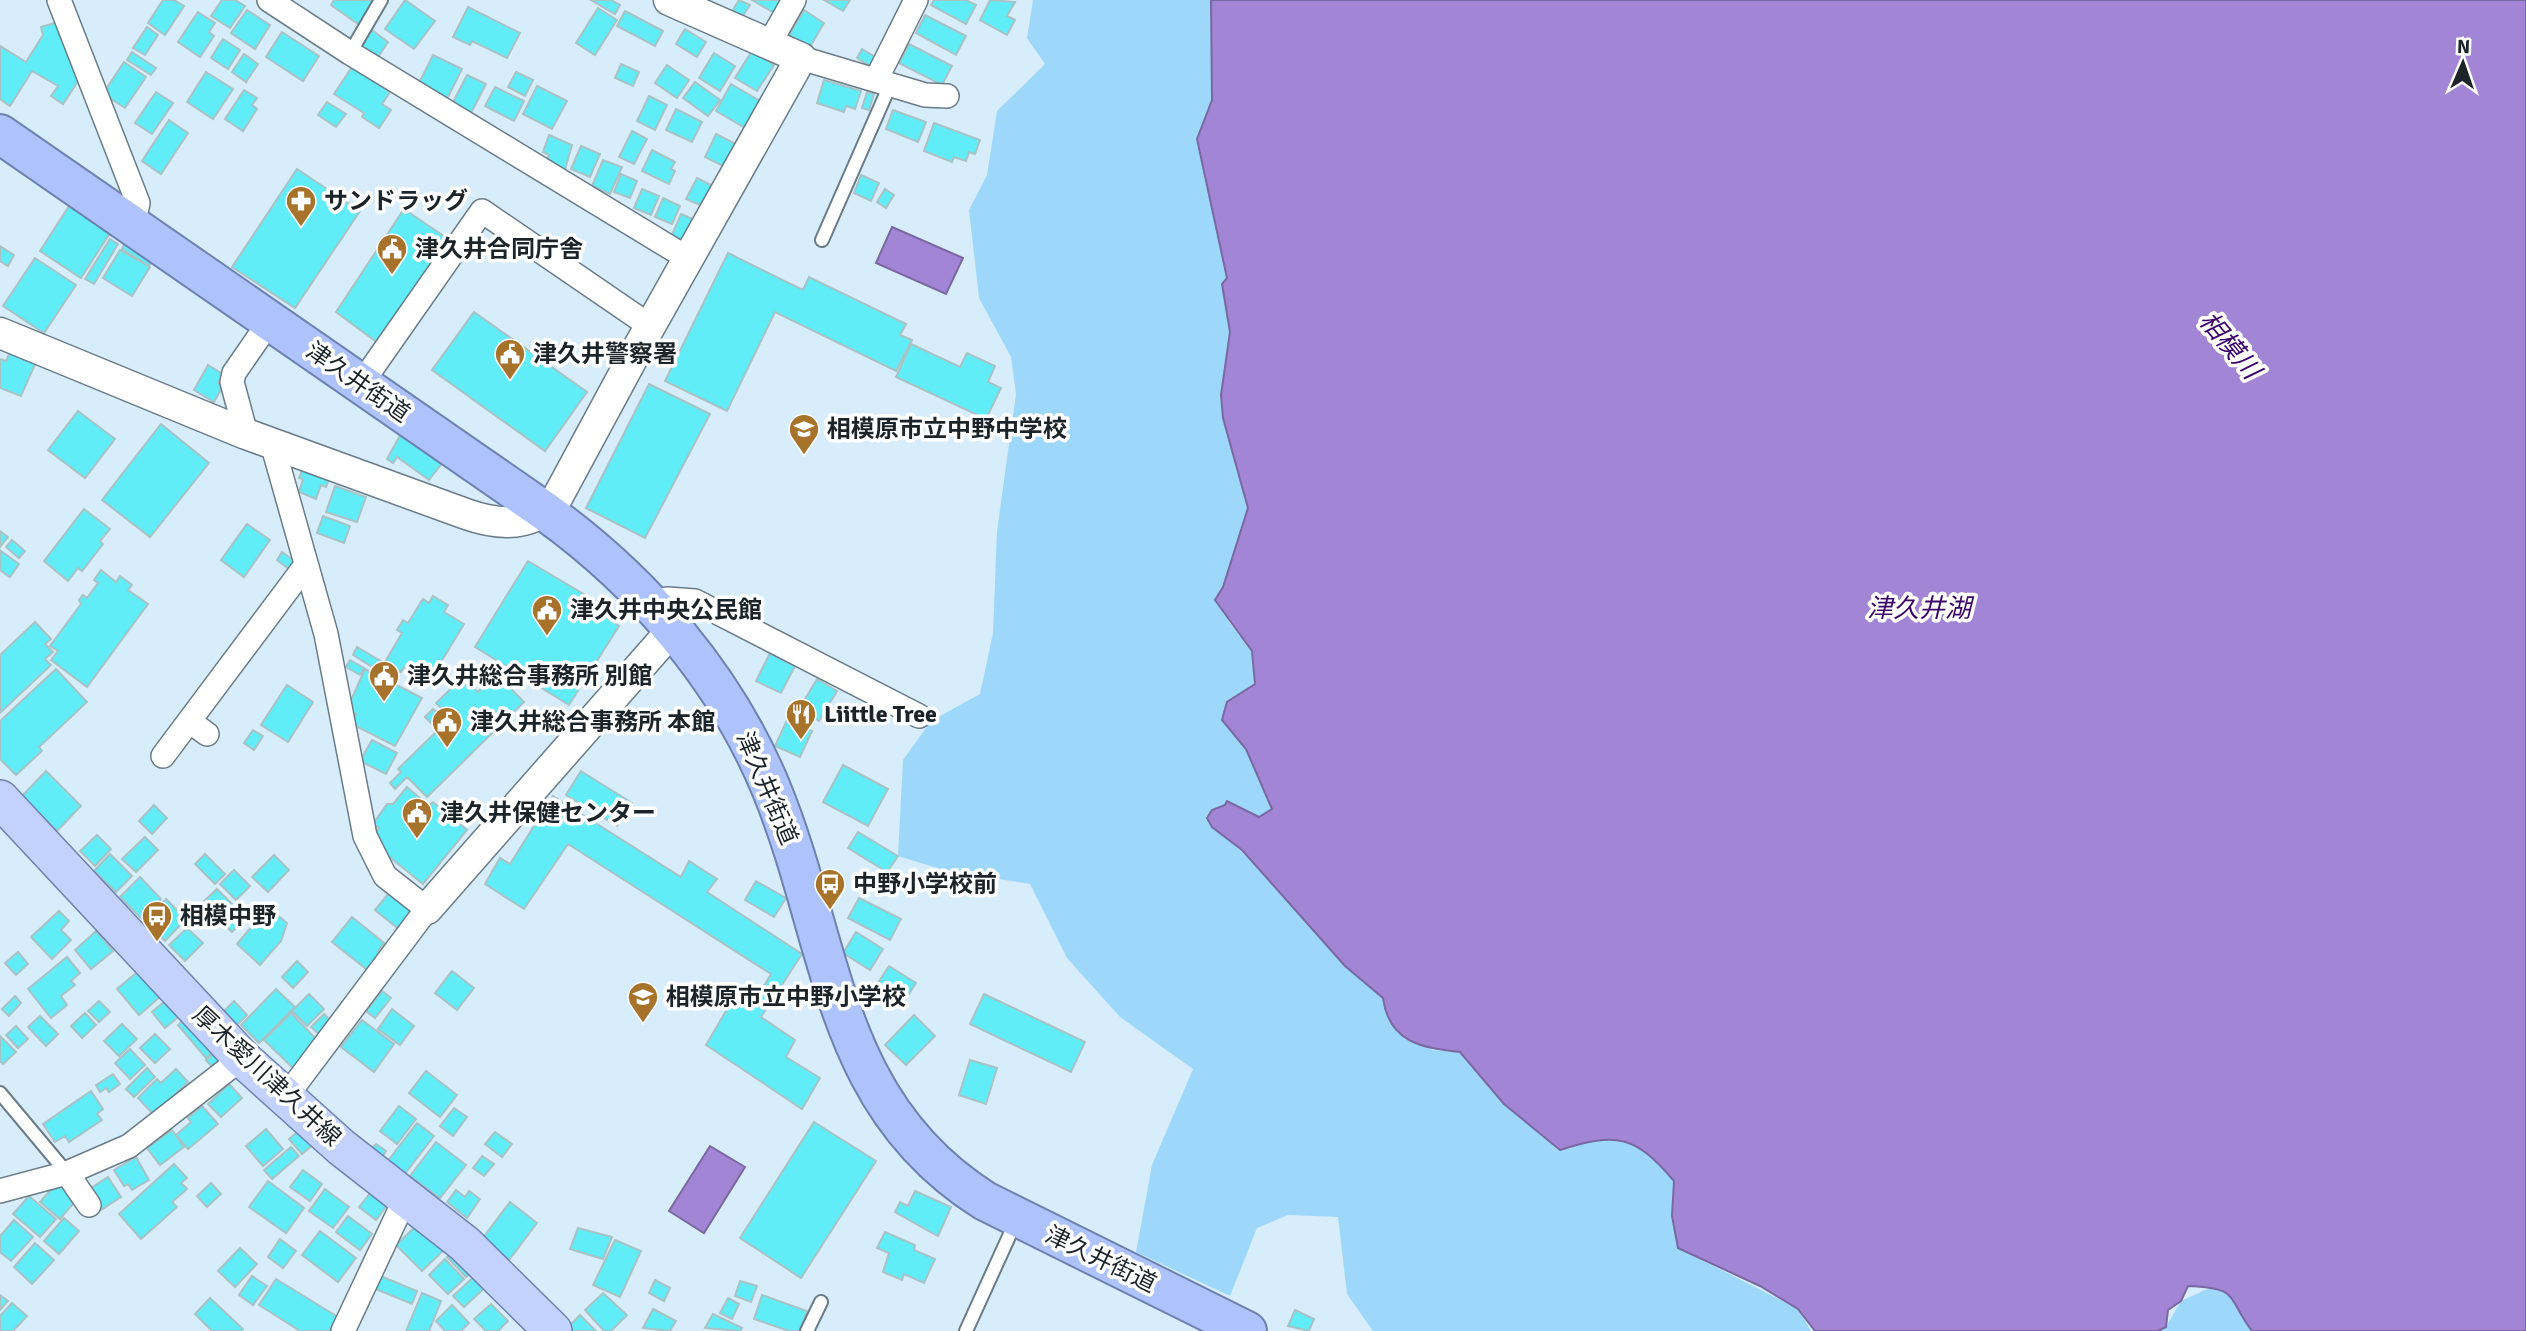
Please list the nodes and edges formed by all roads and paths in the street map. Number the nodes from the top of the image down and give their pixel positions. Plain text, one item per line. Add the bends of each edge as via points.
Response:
1 (59, 0) edge
2 (269, 0) edge
3 (381, 0) edge
4 (669, 0) edge
5 (794, 0) edge
6 (916, 0) edge
7 (769, 44) junction
8 (350, 53) junction
9 (801, 58) junction
10 (883, 82) junction
11 (947, 96) dead end
12 (0, 134) edge
13 (133, 226) junction
14 (822, 240) dead end
15 (689, 259) junction
16 (270, 321) junction
17 (650, 326) junction
18 (0, 333) edge
19 (361, 384) junction
20 (259, 438) junction
21 (547, 512) junction
22 (306, 565) junction
23 (661, 616) junction
24 (919, 716) dead end
25 (163, 757) dead end
26 (0, 800) edge
27 (427, 909) junction
28 (242, 1058) junction
29 (0, 1093) edge
30 (285, 1098) junction
31 (67, 1173) junction
32 (0, 1191) edge
33 (406, 1197) junction
34 (89, 1205) dead end
35 (1018, 1218) junction
36 (821, 1302) dead end
37 (552, 1330) edge
38 (343, 1331) edge
39 (807, 1331) edge
40 (966, 1331) edge
41 (1247, 1331) edge

1 - 13 street via 138,202
2 - 8 street
3 - 8 lane
4 - 7 street
5 - 7 street
6 - 10 street
7 - 9 street
8 - 15 street
9 - 10 street
9 - 15 street
10 - 11 street via 925,95
10 - 14 lane
12 - 13 highway, 津久井街道
13 - 16 highway, 津久井街道
15 - 17 street
16 - 19 highway, 津久井街道
16 - 20 street via 234,373 233,383
17 - 19 street via 482,211
17 - 21 street
18 - 20 street
19 - 21 highway, 津久井街道
20 - 21 street via 489,522 530,521
20 - 22 street
21 - 23 highway, 津久井街道 via 579,536
22 - 25 street via 235,642 198,727
22 - 27 street via 326,635 359,818 369,850 385,876
23 - 24 street via 667,599 695,601
23 - 27 street
23 - 35 highway, 津久井街道 via 725,699 771,787 847,1027 876,1091 905,1133 933,1161 976,1195
26 - 28 main road, 厚木愛川津久井線
27 - 30 street
28 - 30 main road, 厚木愛川津久井線
28 - 31 street via 130,1146
29 - 31 lane
30 - 33 main road, 厚木愛川津久井線
31 - 32 street
31 - 34 street
33 - 37 main road, 厚木愛川津久井線 via 465,1244
33 - 38 street
35 - 40 lane
35 - 41 highway, 津久井街道
36 - 39 lane

